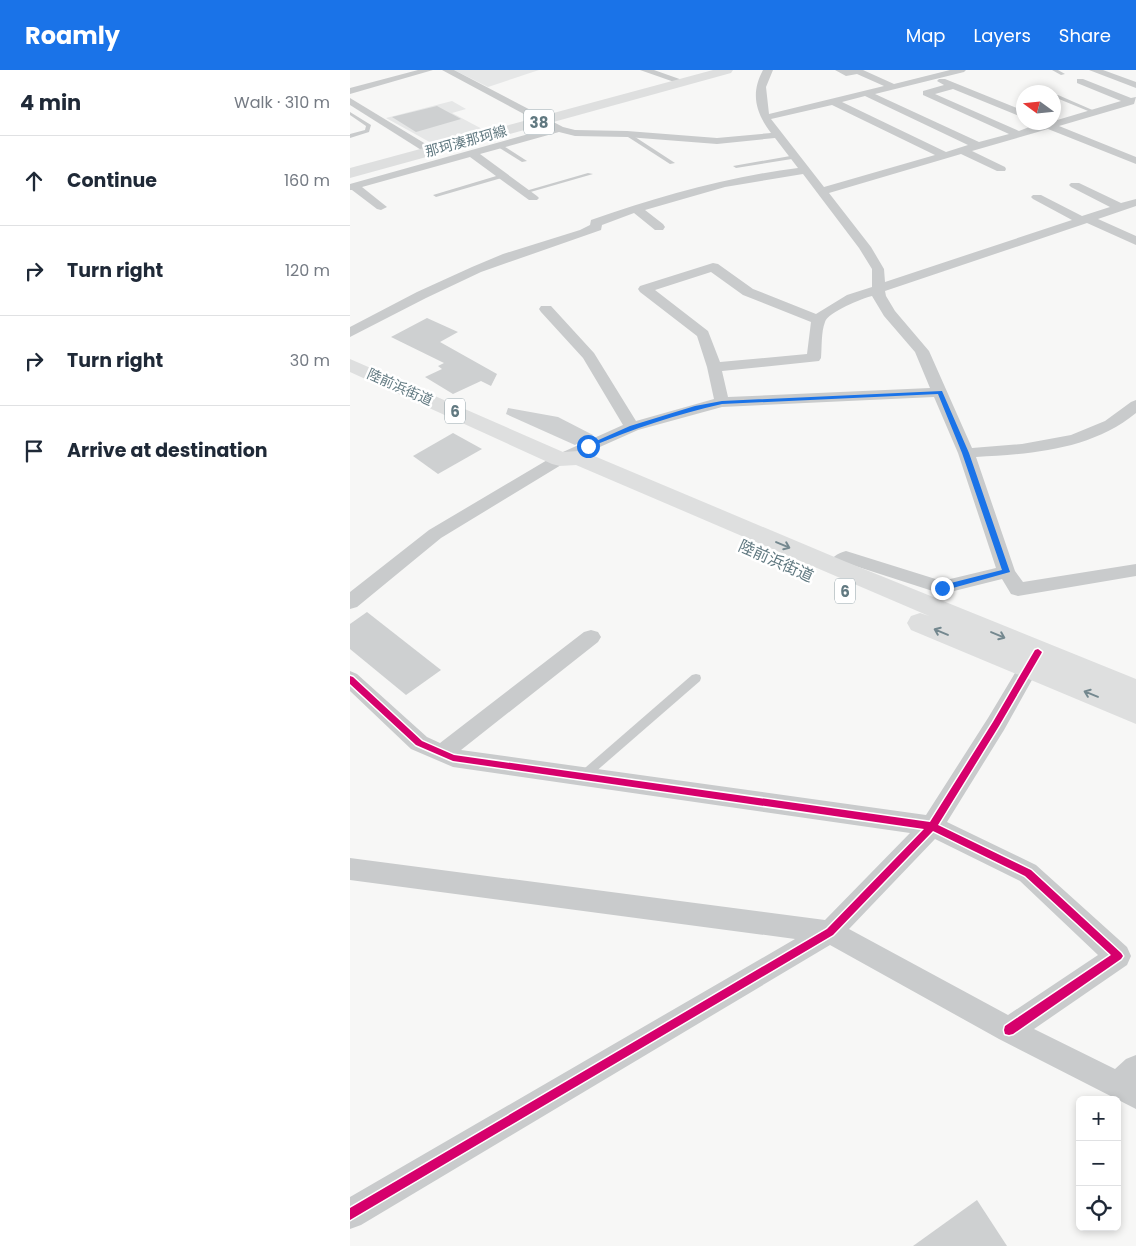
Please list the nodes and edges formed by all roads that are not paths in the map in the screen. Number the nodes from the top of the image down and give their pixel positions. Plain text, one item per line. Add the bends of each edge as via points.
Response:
1 (428, 70) edge
2 (447, 70) edge
3 (645, 70) edge
4 (727, 70) edge
5 (768, 70) edge
6 (840, 70) edge
7 (921, 70) edge
8 (961, 70) edge
9 (1054, 70) edge
10 (1094, 70) edge
11 (1063, 74) dead end
12 (934, 77) junction
13 (1080, 81) dead end
14 (683, 82) junction
15 (1136, 85) edge
16 (954, 86) junction
17 (894, 87) junction
18 (350, 91) edge
19 (867, 94) junction
20 (1061, 98) edge
21 (350, 101) edge
22 (1134, 101) edge
23 (834, 102) junction
24 (1016, 112) edge
25 (1095, 112) junction
26 (350, 113) edge
27 (376, 117) junction
28 (765, 118) junction
29 (350, 119) edge
30 (359, 119) junction
31 (543, 120) junction
32 (1061, 120) edge
33 (559, 130) junction
34 (1029, 130) edge
35 (1060, 130) edge
36 (627, 134) junction
37 (1018, 134) junction
38 (779, 135) junction
39 (350, 136) edge
40 (500, 146) junction
41 (978, 146) junction
42 (961, 150) junction
43 (430, 151) junction
44 (471, 153) junction
45 (944, 155) junction
46 (796, 157) junction
47 (524, 160) dead end
48 (1136, 161) edge
49 (672, 163) dead end
50 (736, 166) dead end
51 (1001, 169) dead end
52 (806, 170) junction
53 (590, 174) dead end
54 (503, 176) junction
55 (351, 182) edge
56 (1075, 185) dead end
57 (822, 191) junction
58 (436, 195) dead end
59 (529, 195) joint
60 (1037, 197) dead end
61 (1136, 202) edge
62 (1120, 206) junction
63 (381, 207) dead end
64 (635, 208) junction
65 (1084, 219) junction
66 (659, 227) dead end
67 (1136, 241) edge
68 (878, 289) junction
69 (546, 309) dead end
70 (818, 320) junction
71 (350, 332) edge
72 (350, 364) edge
73 (714, 367) junction
74 (940, 392) junction
75 (722, 402) junction
76 (1136, 405) edge
77 (632, 428) junction
78 (966, 453) junction
79 (560, 458) junction
80 (835, 568) junction
81 (1136, 570) edge
82 (1006, 572) junction
83 (350, 602) edge
84 (591, 637) dead end
85 (1033, 660) junction
86 (696, 678) dead end
87 (350, 679) edge
88 (1136, 691) edge
89 (1136, 713) edge
90 (442, 754) junction
91 (582, 777) junction
92 (932, 826) junction
93 (350, 869) edge
94 (830, 932) junction
95 (1009, 1030) junction
96 (1130, 1083) edge
97 (350, 1214) edge

1 - 18 street
2 - 31 street
3 - 14 street
4 - 14 main road, 那珂湊那珂線 / 38
5 - 28 street via 760,87
6 - 17 street via 846,73 858,70
7 - 12 street
8 - 12 street
9 - 11 lane
10 - 15 street
12 - 16 street
12 - 17 street
13 - 22 street
14 - 31 main road, 那珂湊那珂線 / 38
16 - 24 street
16 - 37 street via 926,93
17 - 19 street
19 - 23 street
19 - 41 street
20 - 25 lane
21 - 27 street
22 - 25 street
23 - 28 street
23 - 45 street
25 - 32 street
26 - 30 lane
27 - 30 lane
27 - 43 street
28 - 38 street
29 - 30 lane
30 - 39 lane via 369,126 367,131
31 - 33 street
31 - 43 main road, 那珂湊那珂線 / 38
33 - 36 street
33 - 40 street
34 - 37 street
35 - 48 street
36 - 38 street via 718,140
36 - 49 lane
37 - 41 street
38 - 46 street
40 - 44 street
40 - 47 lane
41 - 42 street
42 - 45 street
42 - 51 street
43 - 55 main road, 那珂湊那珂線 / 38
44 - 54 street
44 - 55 street
45 - 57 street
46 - 50 lane
46 - 52 street
52 - 57 street
52 - 64 street via 740,180
53 - 59 lane
54 - 58 lane
54 - 59 street
55 - 63 street
56 - 62 street
57 - 68 street via 878,269
60 - 65 street
61 - 62 street
62 - 65 street
64 - 66 street
64 - 71 street via 595,223 597,227 574,237 496,261
65 - 67 street
65 - 68 street
68 - 70 street via 852,298
68 - 74 street via 889,313 922,351
69 - 77 street via 589,356
70 - 73 street via 814,358
70 - 73 street via 748,292 712,267 645,288 703,334
72 - 79 main road, 陸前浜街道 / 6
73 - 75 street
74 - 75 street
74 - 78 street
75 - 77 street
76 - 78 street via 1112,423 1080,438 1032,449
77 - 79 street
78 - 82 street
79 -> 80 main road, 陸前浜街道 / 6 via 579,458
79 - 83 street via 435,534
85 -> 79 main road, 陸前浜街道 / 6 via 823,581 566,468
80 - 82 street via 846,557 942,588
80 -> 85 main road, 陸前浜街道 / 6
81 - 82 street via 1018,589
84 - 90 street
85 - 88 main road, 陸前浜街道 / 6
89 -> 85 main road, 陸前浜街道 / 6
85 - 92 street
86 - 91 lane
87 - 90 street via 419,743
90 - 91 street
91 - 92 street
92 - 94 street
92 - 95 street via 1028,873 1118,956
93 - 94 street
94 - 95 street
94 - 97 street
95 - 96 street

